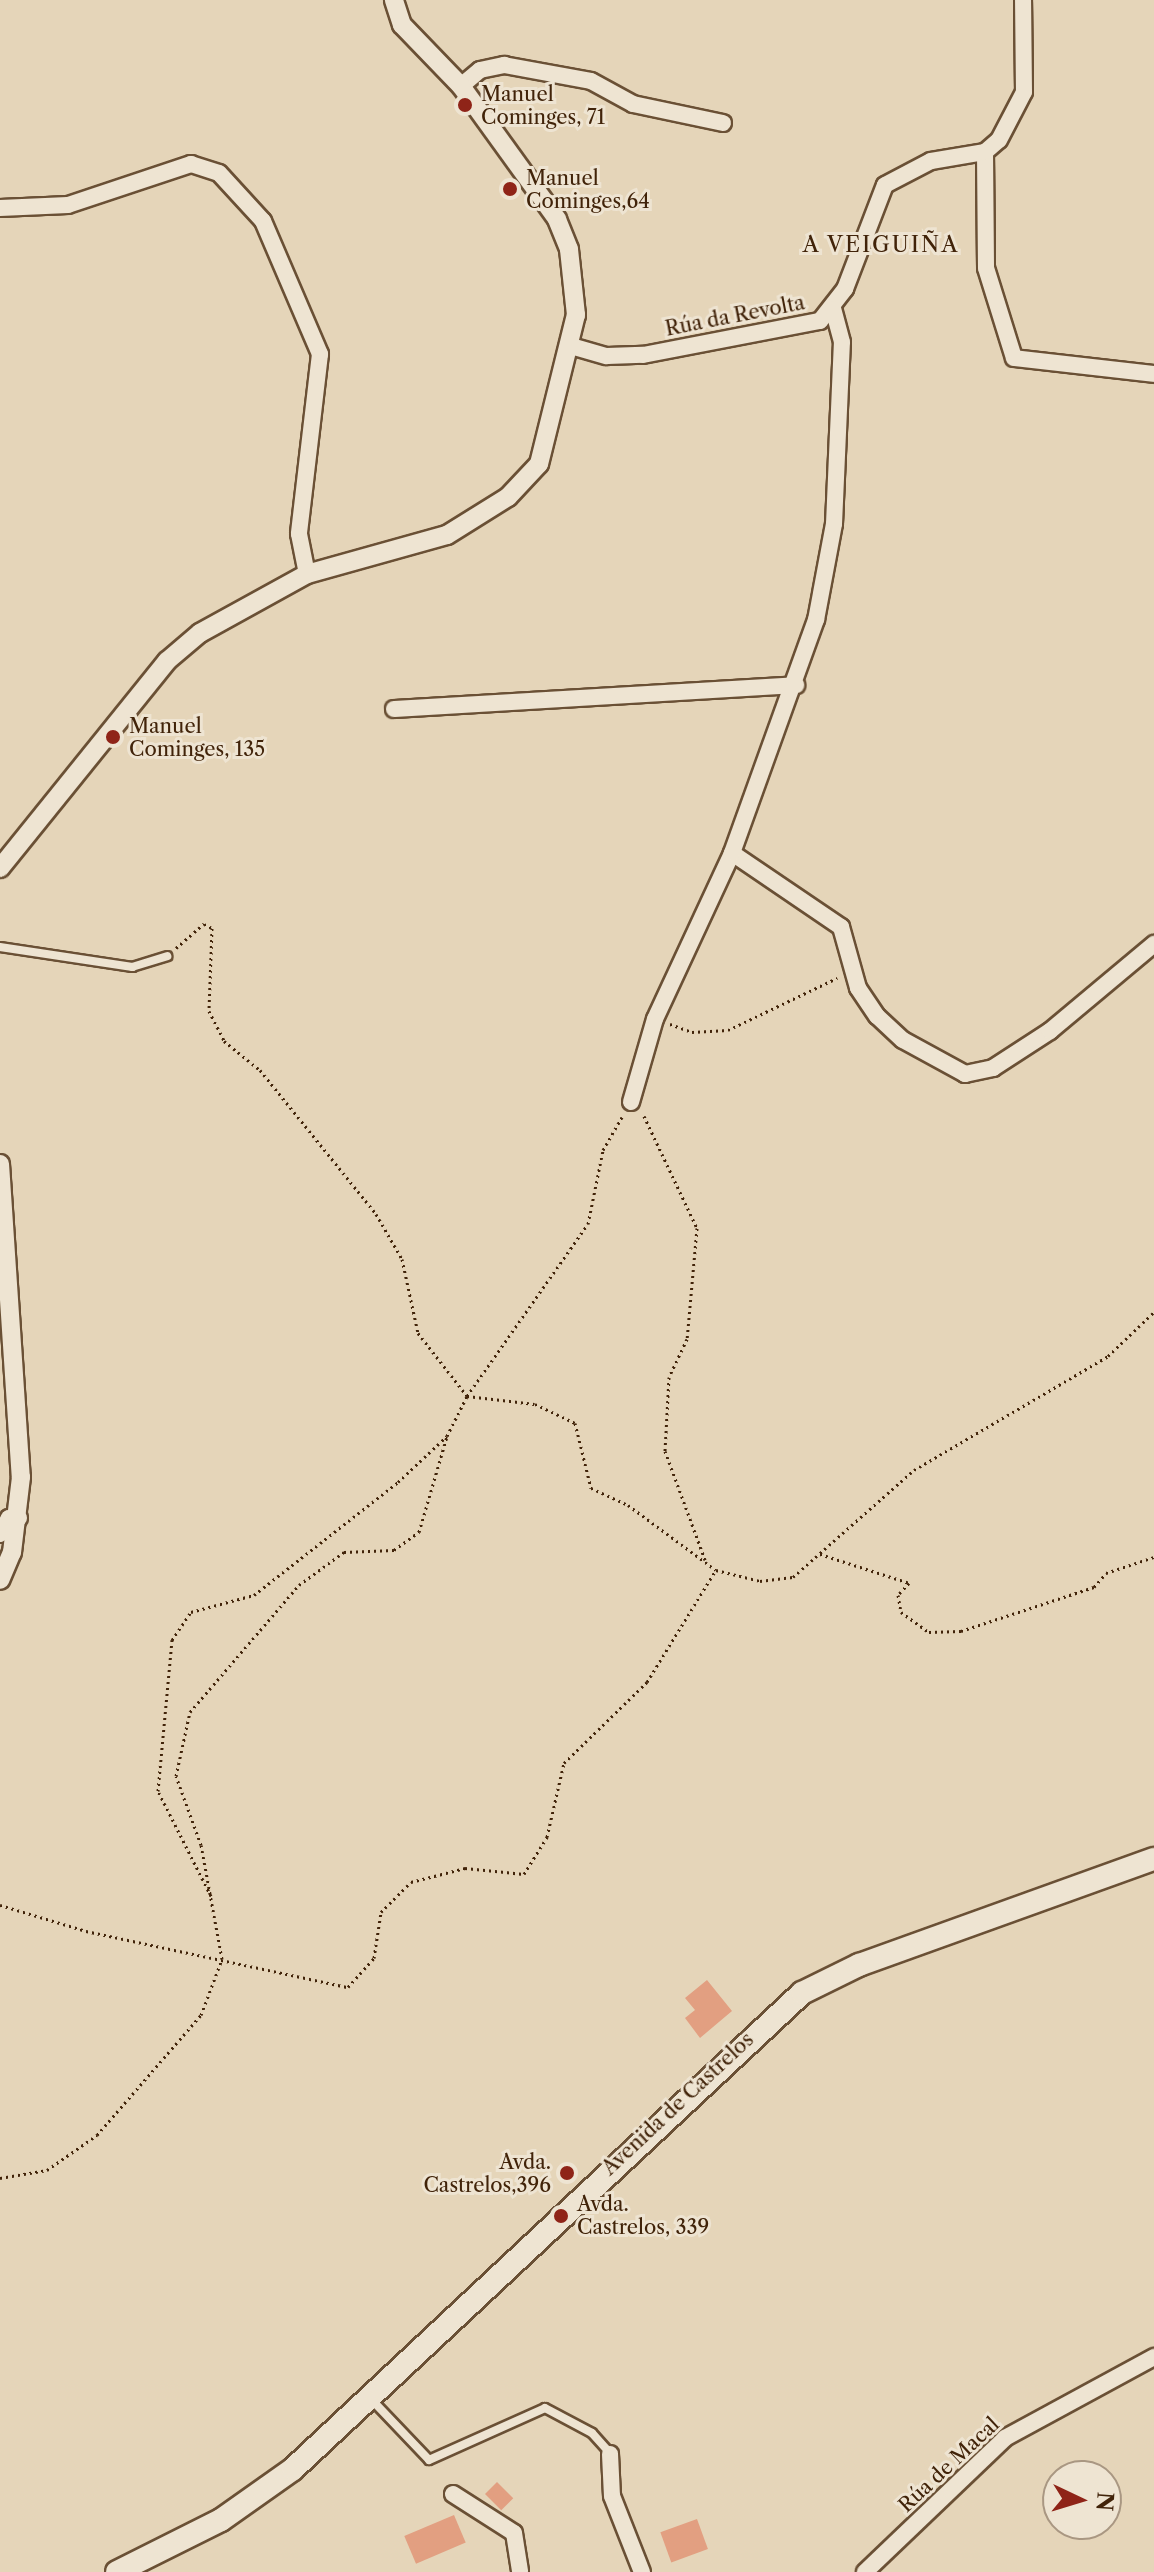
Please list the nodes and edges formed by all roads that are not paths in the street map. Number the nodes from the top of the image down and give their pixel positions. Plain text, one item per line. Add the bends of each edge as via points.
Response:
1 (394, 0) edge
2 (1023, 0) edge
3 (461, 86) junction
4 (723, 123) dead end
5 (985, 152) junction
6 (0, 208) edge
7 (833, 309) junction
8 (571, 346) junction
9 (1154, 374) edge
10 (307, 574) junction
11 (796, 685) junction
12 (394, 709) dead end
13 (732, 853) junction
14 (0, 868) edge
15 (1154, 944) edge
16 (0, 947) edge
17 (167, 956) road end
18 (631, 1102) road end
19 (0, 1164) edge
20 (19, 1518) junction
21 (0, 1534) edge
22 (0, 1580) edge
23 (1154, 1859) edge
24 (1154, 2357) edge
25 (369, 2398) junction
26 (610, 2454) joint
27 (453, 2494) dead end
28 (117, 2572) edge
29 (520, 2572) edge
30 (642, 2572) edge
31 (865, 2572) edge

1 - 3 street via 402,25
2 - 5 street via 1024,92
3 - 4 street via 480,70 504,65 591,81 633,104
3 - 8 street via 557,219 577,283
5 - 7 street, Rúa da Revolta via 931,161 885,185
5 - 9 street via 986,268 1014,358
6 - 10 street via 68,205 191,164 219,173 263,221 320,354 299,534
7 - 8 street, Rúa da Revolta via 820,321 643,355
7 - 11 street via 842,342 834,524
8 - 10 street via 544,452 508,497 428,542
10 - 14 street via 200,633 167,661
11 - 12 street
11 - 13 street
13 - 15 street via 841,927 854,973 894,1032 965,1074 993,1068 1050,1031
13 - 18 street via 655,1019
16 - 17 lane via 132,967
19 - 20 street
20 - 21 street via 9,1518
20 - 22 street
23 - 25 main road, Avenida de Castrelos via 859,1965 802,1993
24 - 31 street, Rúa de Macal via 1005,2438
25 - 26 lane via 429,2460 545,2408 592,2433
25 - 28 main road, Avenida de Castrelos via 248,2504
26 - 30 street via 612,2496
27 - 29 street via 514,2533

